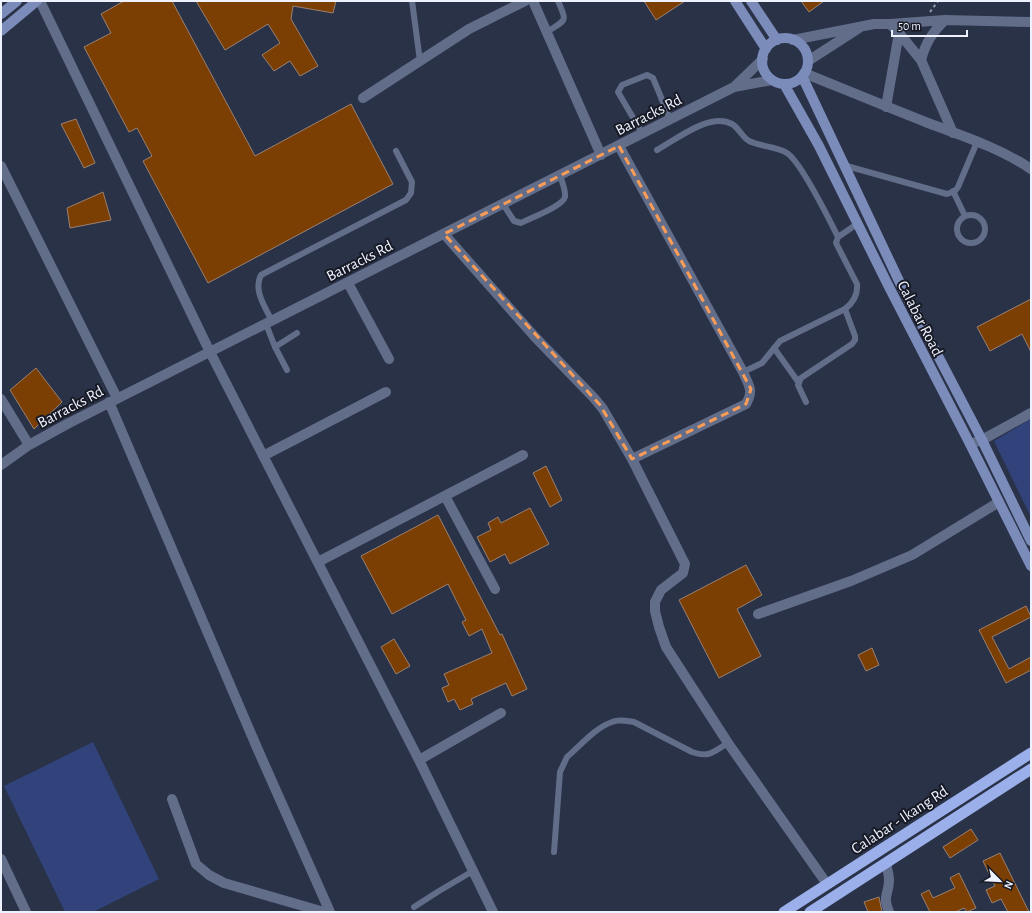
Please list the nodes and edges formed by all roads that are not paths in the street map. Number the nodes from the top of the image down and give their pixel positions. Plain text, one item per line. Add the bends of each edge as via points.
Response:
1 (36, 1) edge
2 (40, 1) edge
3 (412, 1) edge
4 (525, 1) edge
5 (533, 1) edge
6 (558, 1) edge
7 (735, 1) edge
8 (751, 1) edge
9 (15, 2) edge
10 (1, 14) edge
11 (945, 20) junction
12 (1031, 22) edge
13 (890, 24) junction
14 (864, 25) junction
15 (1, 30) edge
16 (547, 32) junction
17 (899, 33) junction
18 (777, 40) junction
19 (793, 40) junction
20 (764, 54) junction
21 (921, 60) junction
22 (420, 61) junction
23 (808, 61) junction
24 (803, 75) junction
25 (772, 80) junction
26 (784, 84) junction
27 (734, 87) junction
28 (363, 98) dead end
29 (886, 107) junction
30 (670, 120) junction
31 (642, 133) junction
32 (953, 133) junction
33 (977, 142) junction
34 (619, 146) junction
35 (657, 150) dead end
36 (396, 151) dead end
37 (600, 155) junction
38 (843, 165) junction
39 (1, 166) edge
40 (1031, 169) edge
41 (560, 175) junction
42 (953, 191) junction
43 (503, 204) junction
44 (965, 216) junction
45 (857, 224) junction
46 (444, 234) junction
47 (838, 236) junction
48 (348, 283) junction
49 (845, 309) junction
50 (269, 322) junction
51 (298, 333) dead end
52 (275, 347) junction
53 (774, 348) junction
54 (210, 352) junction
55 (389, 359) dead end
56 (287, 370) dead end
57 (743, 372) junction
58 (799, 383) junction
59 (386, 392) dead end
60 (1, 399) edge
61 (113, 400) junction
62 (806, 402) dead end
63 (1031, 413) edge
64 (982, 440) junction
65 (970, 444) junction
66 (29, 445) junction
67 (523, 455) dead end
68 (264, 456) junction
69 (632, 459) junction
70 (1, 465) edge
71 (445, 496) junction
72 (999, 502) junction
73 (1031, 541) edge
74 (318, 562) junction
75 (1031, 566) edge
76 (495, 590) dead end
77 (758, 614) dead end
78 (501, 713) dead end
79 (728, 743) junction
80 (1031, 753) edge
81 (419, 760) junction
82 (1031, 769) edge
83 (172, 799) dead end
84 (554, 852) dead end
85 (1, 859) edge
86 (886, 863) junction
87 (474, 871) junction
88 (827, 884) junction
89 (414, 907) dead end
90 (26, 912) edge
91 (324, 912) edge
92 (330, 912) edge
93 (493, 912) edge
94 (784, 912) edge
95 (810, 912) edge
96 (889, 912) edge

1 - 15 main road
2 - 54 street
3 - 22 lane
4 - 22 street via 469,29
5 - 16 street
6 - 16 lane via 565,16 564,20
7 - 20 main road
8 - 18 main road
9 - 10 main road
11 - 12 street
11 - 13 street
11 - 21 street via 926,43
13 - 14 street
13 - 17 street
14 - 19 street
14 - 23 street
16 - 37 street
17 - 21 street
17 - 29 street
18 - 19 main road
18 - 20 main road
19 - 23 main road via 804,48
20 - 25 main road via 764,69
20 - 27 street, Barracks Rd
21 - 32 street
22 - 28 street
23 - 24 main road
24 - 26 main road via 791,83
24 - 29 street
24 - 38 main road, Calabar Road
25 - 26 main road
25 - 27 street, Barracks Rd
26 - 45 main road, Calabar Road
27 - 30 street, Barracks Rd
29 - 32 street
30 - 31 street, Barracks Rd
30 - 31 lane via 654,78 647,75 622,85 618,92
31 - 34 street, Barracks Rd
32 - 33 street
33 - 40 street via 1017,159
33 - 42 lane via 958,187
34 - 37 street, Barracks Rd
34 - 57 street
35 - 47 lane via 705,123 725,121 734,125 748,140 788,154 799,166
36 - 50 lane via 412,182 411,193 406,200 261,275 258,292
37 - 41 street, Barracks Rd
38 - 42 lane via 947,194
38 - 64 main road, Calabar Road via 900,283
39 - 61 street
41 - 43 street, Barracks Rd
41 - 43 lane via 565,192 564,199 559,204 521,223 514,221
42 - 44 lane
43 - 46 street, Barracks Rd
44 - 44 lane via 973,215 980,218 984,225 984,233 980,240 973,243 965,242 959,237 957,229
45 - 47 lane
45 - 65 main road, Calabar Road
46 - 48 street, Barracks Rd
46 - 69 street via 535,337 600,404
47 - 49 lane via 836,243 858,290
48 - 50 street, Barracks Rd
48 - 55 street
49 - 53 lane via 780,341
49 - 58 lane via 855,340 801,378
50 - 52 lane
50 - 54 street, Barracks Rd
51 - 52 lane
52 - 56 lane
53 - 57 lane via 762,362
53 - 58 lane
54 - 61 street, Barracks Rd
54 - 68 street
57 - 69 street via 751,389 751,396 746,404
58 - 62 lane
59 - 68 street
60 - 66 street
61 - 66 street, Barracks Rd
61 - 92 street via 258,750
63 - 64 street
64 - 65 street
64 - 73 main road, Calabar Road
65 - 72 main road, Calabar Road
66 - 70 street, Barracks Rd
67 - 71 street
68 - 74 street
69 - 79 street via 685,564 683,573 661,590 655,602 663,640
71 - 74 street
71 - 76 street
72 - 75 main road, Calabar Road
72 - 77 street via 912,555 851,581
74 - 81 street
78 - 81 street
79 - 84 lane via 709,755 701,755 634,722 612,721 602,726 563,763 560,772
79 - 88 street
80 - 88 highway, Calabar - Ikang Rd
81 - 87 street
82 - 86 highway, Calabar - Ikang Rd
83 - 91 street via 196,864 209,875 224,883
85 - 90 street
86 - 95 highway, Calabar - Ikang Rd
86 - 96 street via 889,880 885,904
87 - 89 lane
87 - 93 street
88 - 94 highway, Calabar - Ikang Rd

